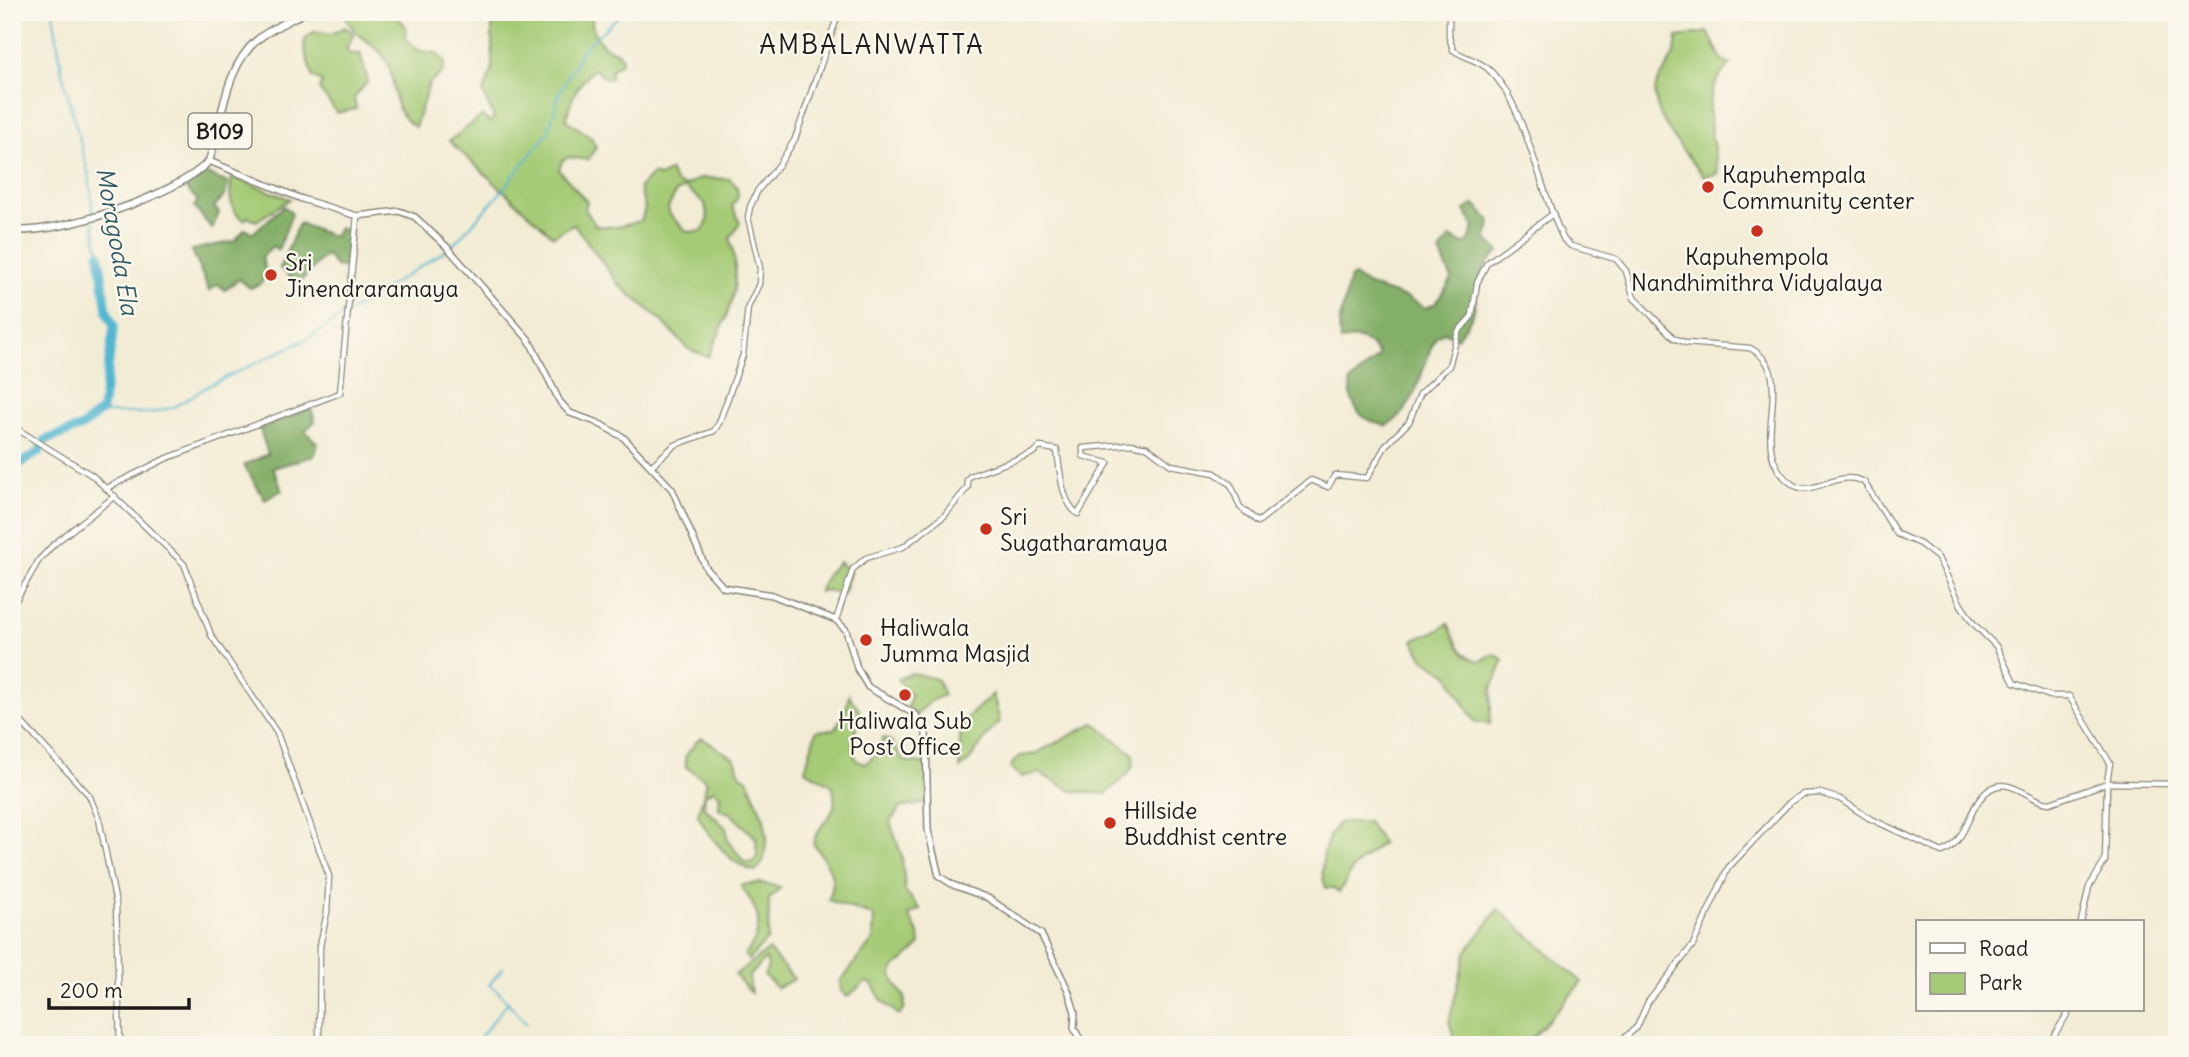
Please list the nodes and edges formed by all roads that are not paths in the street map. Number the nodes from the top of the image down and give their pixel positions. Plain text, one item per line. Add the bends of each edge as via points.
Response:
1 (304, 12) edge
2 (839, 12) edge
3 (1449, 12) edge
4 (209, 161) junction
5 (1554, 213) junction
6 (357, 216) junction
7 (12, 230) edge
8 (12, 426) edge
9 (651, 466) junction
10 (107, 488) junction
11 (115, 496) junction
12 (12, 607) edge
13 (836, 620) junction
14 (12, 712) edge
15 (2106, 783) junction
16 (2177, 784) edge
17 (2081, 920) edge
18 (2069, 1012) edge
19 (120, 1045) edge
20 (319, 1045) edge
21 (1083, 1045) edge
22 (1616, 1045) edge
23 (2048, 1045) edge

1 - 4 main road, B109 via 268,32 242,56
2 - 9 street via 795,139 750,207 759,284 748,307 743,355 718,425 714,431 675,444
3 - 5 street via 1453,50 1485,66 1500,84
4 - 6 main road
4 - 7 main road, B109 via 177,186 99,216 31,231
5 - 13 street via 1486,263 1477,283 1472,316 1458,332 1449,366 1420,394 1409,422 1385,445 1367,478 1335,475 1328,487 1311,480 1258,522 1240,507 1231,485 1215,473 1171,465 1147,447 1083,448 1083,456 1106,461 1107,468 1077,514 1062,485 1057,450 1040,447 970,476 968,487 944,516 903,547 866,558 853,569
5 - 15 street via 1571,246 1622,263 1634,298 1674,338 1750,348 1764,359 1773,384 1769,452 1782,474 1799,488 1809,489 1836,478 1864,482 1897,534 1938,558 1961,605 1996,646 2014,683 2050,696 2069,696 2110,763
6 - 9 main road via 399,211 415,217 529,340 570,413 622,437
6 - 10 street via 340,393 164,459
8 - 10 street
9 - 13 main road via 671,489 706,568 723,587 772,595
10 - 11 street
11 - 12 street via 39,560
11 - 20 street via 184,564 211,635 277,733 329,876 320,946
13 - 21 main road via 848,635 868,687 916,715 926,733 928,830 939,876 988,898 1041,934 1068,990 1074,1028
14 - 19 street via 89,795 99,819 116,904
15 - 16 street
15 - 17 street via 2105,861 2089,887
15 - 22 street via 2050,803 2015,786 1992,789 1980,798 1954,846 1942,852 1840,799 1803,794 1728,868 1693,945 1648,1002 1637,1027
18 - 23 street

